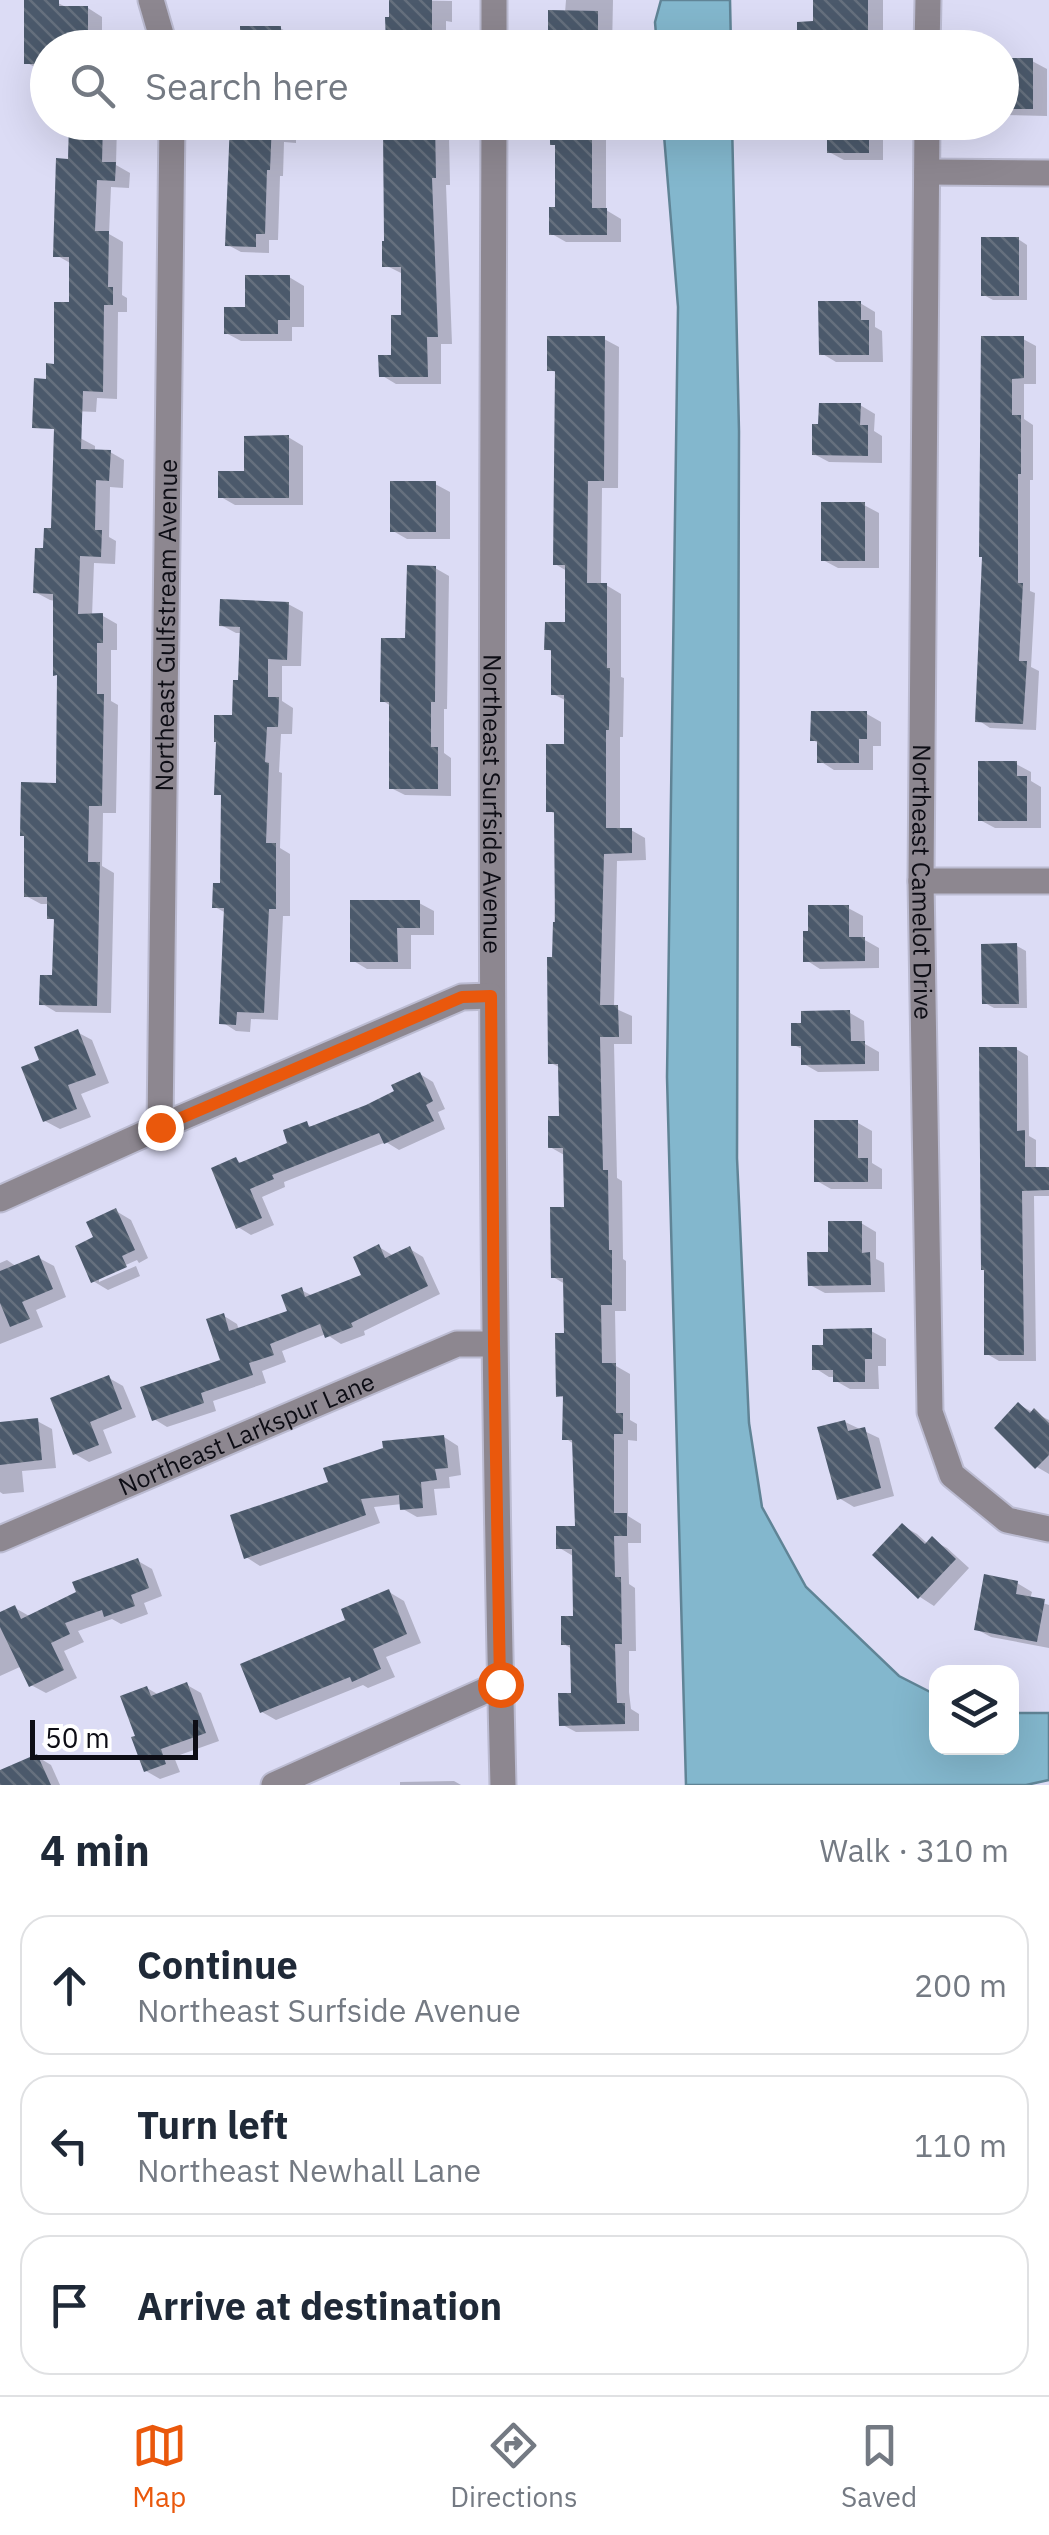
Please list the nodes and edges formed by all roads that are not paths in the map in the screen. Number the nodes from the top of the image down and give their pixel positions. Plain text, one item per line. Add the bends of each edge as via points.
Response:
1 (151, 0) edge
2 (494, 0) edge
3 (928, 0) edge
4 (160, 30) edge
5 (494, 30) edge
6 (927, 30) edge
7 (172, 140) edge
8 (494, 140) edge
9 (927, 140) edge
10 (927, 172) junction
11 (1049, 172) edge
12 (921, 881) junction
13 (1049, 881) edge
14 (491, 996) junction
15 (160, 1127) junction
16 (0, 1200) edge
17 (494, 1344) junction
18 (1049, 1528) edge
19 (0, 1538) edge
20 (500, 1684) junction
21 (274, 1785) edge
22 (503, 1785) edge

1 - 4 street
2 - 5 street
3 - 6 street
7 - 15 street, Northeast Gulfstream Avenue
8 - 14 street, Northeast Surfside Avenue
9 - 10 street, Northeast Camelot Drive
10 - 11 street
10 - 12 street, Northeast Camelot Drive
12 - 13 street
12 - 18 street, Northeast Camelot Drive via 930,1412 952,1476 1007,1520
14 - 15 street via 462,997
14 - 17 street, Northeast Surfside Avenue
15 - 16 street
17 - 19 street, Northeast Larkspur Lane via 457,1344
17 - 20 street, Northeast Surfside Avenue
20 - 21 street
20 - 22 street, Northeast Surfside Avenue

